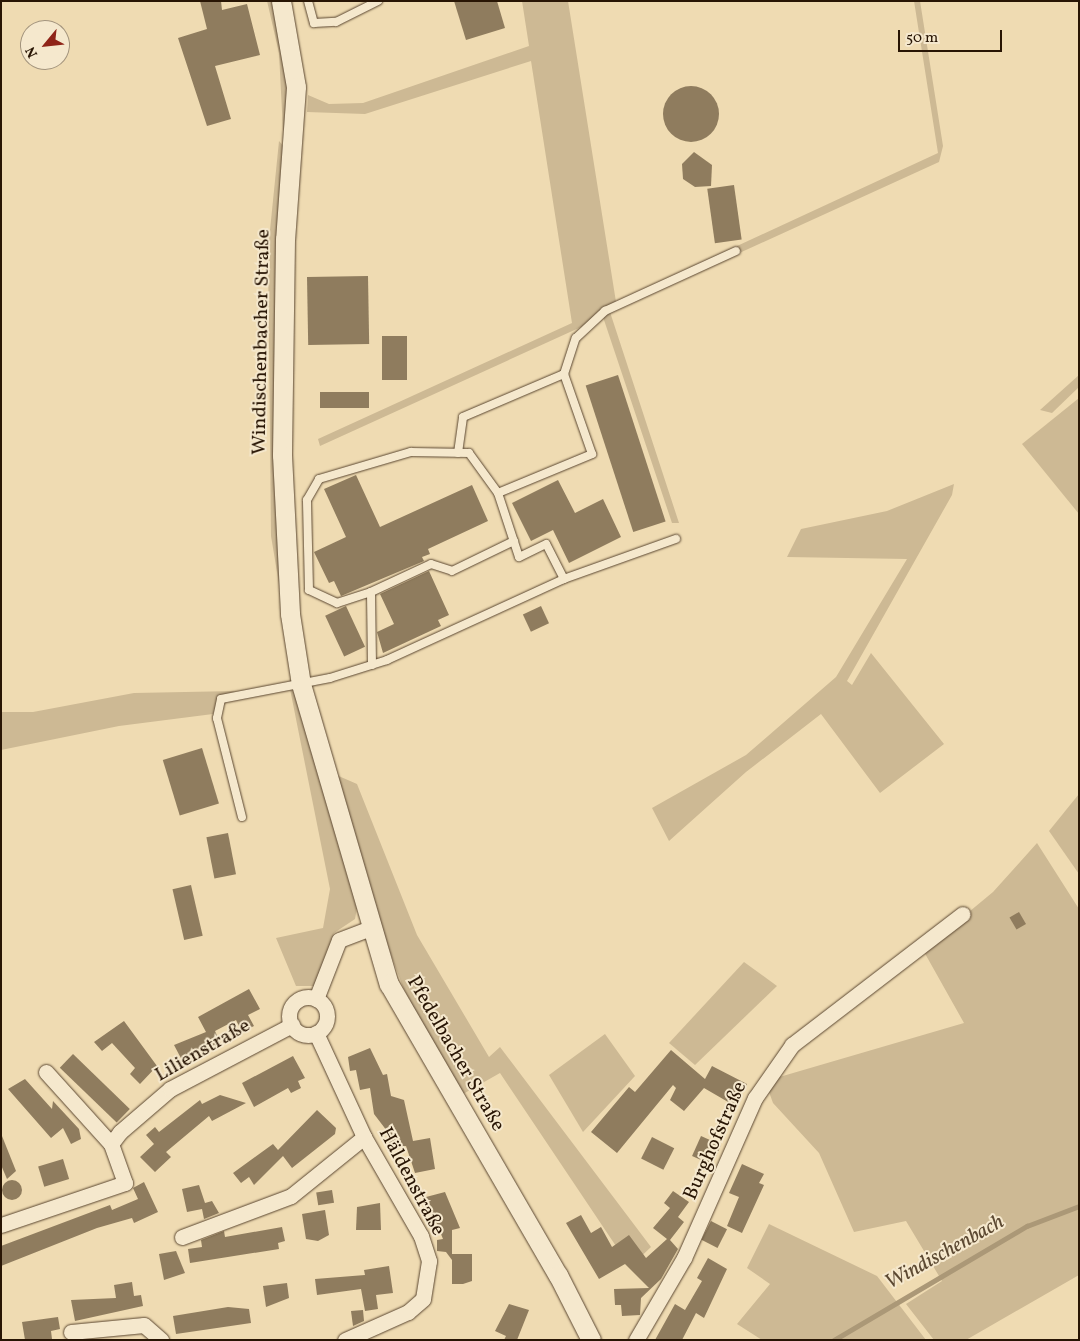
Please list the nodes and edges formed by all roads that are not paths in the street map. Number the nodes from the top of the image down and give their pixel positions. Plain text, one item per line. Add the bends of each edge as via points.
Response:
1 (281, 1) edge
2 (308, 1) edge
3 (378, 1) edge
4 (736, 252) dead end
5 (564, 374) junction
6 (458, 453) junction
7 (498, 493) junction
8 (676, 539) dead end
9 (514, 541) junction
10 (564, 579) junction
11 (371, 592) junction
12 (372, 665) junction
13 (301, 684) junction
14 (242, 817) dead end
15 (963, 914) dead end
16 (370, 928) junction
17 (316, 999) junction
18 (292, 1025) junction
19 (316, 1033) junction
20 (46, 1072) dead end
21 (364, 1137) junction
22 (111, 1144) junction
23 (1, 1225) edge
24 (182, 1237) dead end
25 (71, 1332) dead end
26 (161, 1340) edge
27 (345, 1340) edge
28 (591, 1340) edge
29 (636, 1340) edge

1 - 13 street, Windischenbacher Straße via 296,87 285,239 282,455 290,614
2 - 3 lane via 314,23 336,22
4 - 5 lane via 605,311 576,338
5 - 6 lane via 463,417
5 - 7 lane via 592,454
6 - 7 lane via 469,453
6 - 11 lane via 411,452 319,479 307,500 309,590 337,603
7 - 9 lane
8 - 10 lane
9 - 10 lane via 519,557 546,544
9 - 11 lane via 452,571 431,564
10 - 12 lane
11 - 12 lane
12 - 13 lane
13 - 14 lane via 221,699 217,718
13 - 16 street, Pfedelbacher Straße
15 - 29 street, Burghofstraße via 824,1017 786,1052 755,1098 684,1258
16 - 17 street via 339,940
16 - 28 street, Pfedelbacher Straße via 389,984 416,1036 558,1275
17 - 18 street via 305,997 294,1004
17 - 19 street via 327,1016
18 - 19 street via 302,1034
18 - 22 street, Lilienstraße via 170,1089
19 - 21 street, Häldenstraße
20 - 22 street
21 - 24 street via 291,1196
21 - 27 street, Häldenstraße via 421,1236 429,1261 428,1283 423,1298 408,1312
22 - 23 street via 124,1183
25 - 26 street via 144,1325

